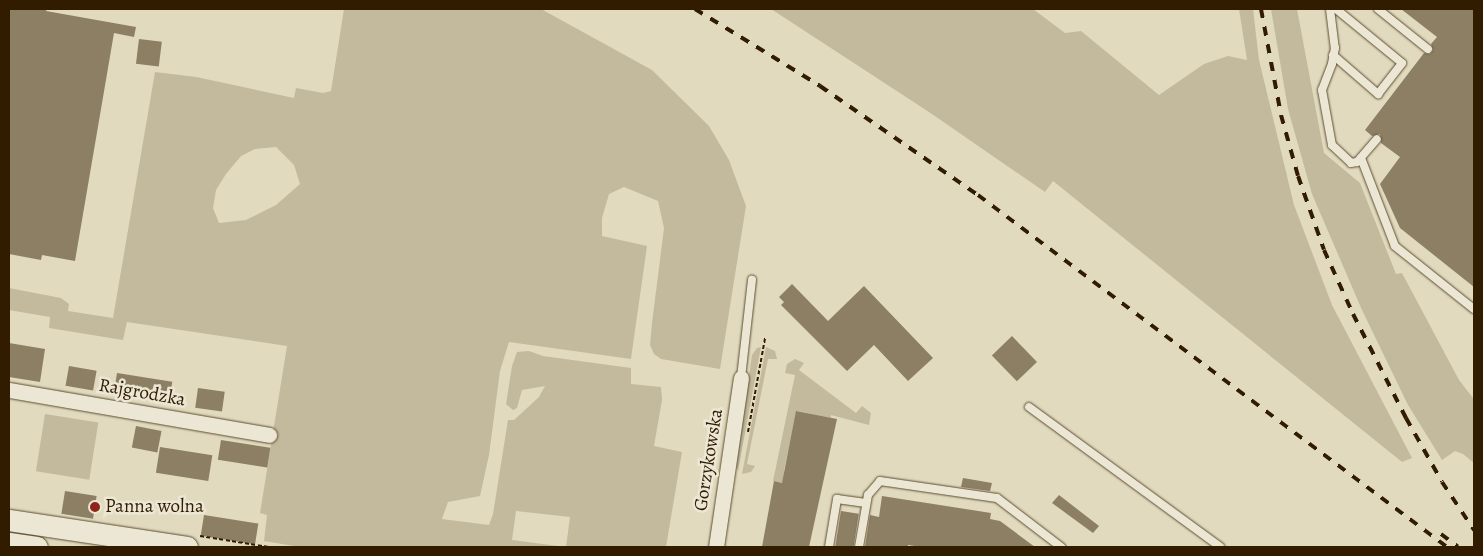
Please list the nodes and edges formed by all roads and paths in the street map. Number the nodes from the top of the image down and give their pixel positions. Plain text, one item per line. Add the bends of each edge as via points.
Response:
1 (1330, 9) edge
2 (1336, 9) edge
3 (1378, 9) edge
4 (1428, 49) dead end
5 (1333, 55) junction
6 (1377, 139) dead end
7 (1361, 158) junction
8 (752, 280) dead end
9 (1474, 309) edge
10 (741, 378) joint
11 (9, 390) edge
12 (1029, 407) dead end
13 (269, 434) dead end
14 (866, 503) junction
15 (9, 520) edge
16 (187, 547) edge
17 (716, 547) edge
18 (829, 547) edge
19 (859, 547) edge
20 (1060, 547) edge
21 (1220, 547) edge

1 - 5 lane
2 - 5 lane via 1402,63 1378,94
3 - 4 lane
5 - 7 lane via 1322,90 1332,145 1351,163
6 - 7 lane
7 - 9 lane via 1395,246
8 - 10 lane
10 - 17 street, Gorzykowska
11 - 13 street, Rajgrodzka
12 - 21 lane
14 - 18 lane via 837,499
14 - 19 lane
14 - 20 lane via 868,495 880,481 996,498
15 - 16 main road

